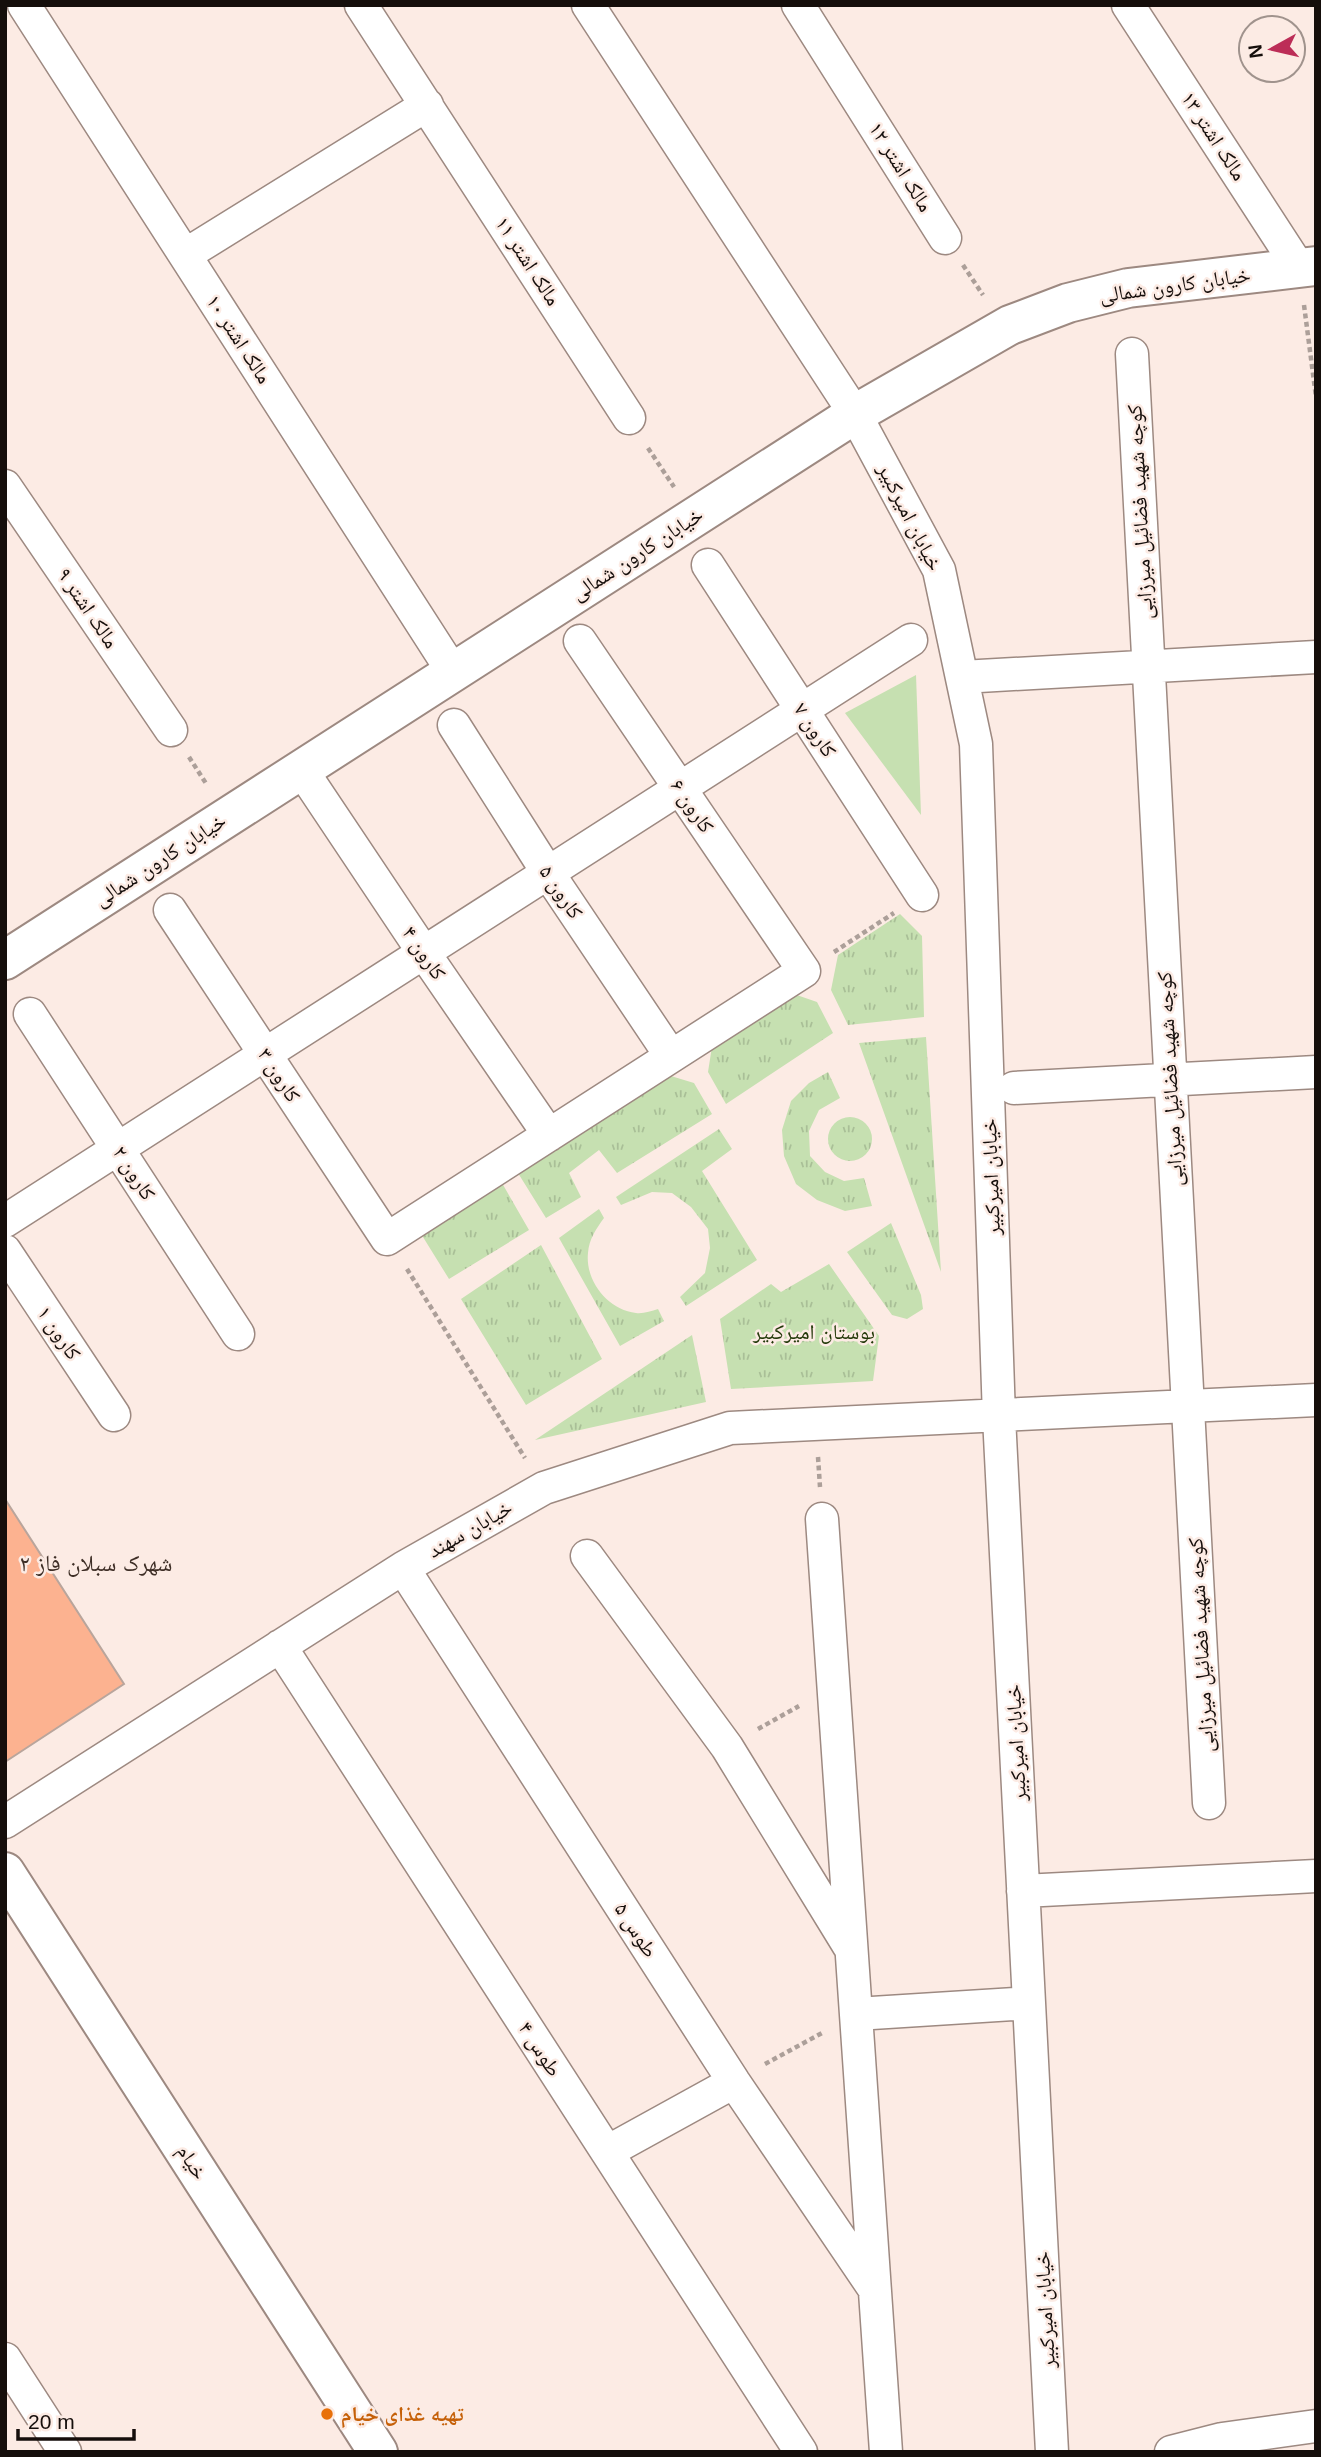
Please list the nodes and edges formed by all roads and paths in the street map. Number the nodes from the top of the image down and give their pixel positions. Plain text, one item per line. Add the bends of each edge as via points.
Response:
1 (24, 5) edge
2 (361, 5) edge
3 (588, 5) edge
4 (798, 5) edge
5 (1129, 5) edge
6 (427, 105) junction
7 (945, 238) joint
8 (185, 255) junction
9 (1307, 267) edge
10 (1006, 328) junction
11 (1132, 354) dead end
12 (1316, 397) edge
13 (855, 414) junction
14 (629, 418) joint
15 (5, 486) edge
16 (694, 517) junction
17 (708, 565) dead end
18 (911, 640) dead end
19 (580, 641) dead end
20 (1316, 657) edge
21 (1148, 667) junction
22 (453, 672) junction
23 (962, 677) junction
24 (802, 710) junction
25 (454, 725) dead end
26 (172, 730) joint
27 (301, 769) junction
28 (680, 789) junction
29 (227, 817) junction
30 (548, 873) junction
31 (922, 895) joint
32 (170, 910) dead end
33 (424, 953) junction
34 (5, 960) edge
35 (804, 971) junction
36 (30, 1014) dead end
37 (266, 1054) junction
38 (671, 1056) junction
39 (1316, 1072) edge
40 (1170, 1080) junction
41 (1014, 1088) dead end
42 (549, 1135) junction
43 (118, 1149) junction
44 (5, 1221) edge
45 (387, 1239) junction
46 (5, 1251) edge
47 (238, 1334) dead end
48 (1316, 1400) edge
49 (1188, 1407) junction
50 (114, 1415) dead end
51 (999, 1417) junction
52 (816, 1425) junction
53 (544, 1488) junction
54 (822, 1519) joint
55 (587, 1556) dead end
56 (402, 1568) junction
57 (279, 1646) junction
58 (833, 1686) junction
59 (727, 1747) junction
60 (1209, 1803) dead end
61 (5, 1822) edge
62 (5, 1872) edge
63 (1316, 1876) edge
64 (1023, 1891) junction
65 (852, 1950) junction
66 (1029, 2003) junction
67 (856, 2014) junction
68 (734, 2082) junction
69 (607, 2152) junction
70 (875, 2289) junction
71 (5, 2359) edge
72 (1316, 2426) edge
73 (65, 2452) edge
74 (378, 2452) edge
75 (801, 2452) edge
76 (886, 2452) edge
77 (1052, 2452) edge
78 (1171, 2452) edge

1 - 8 street, مالک اشتر ۱۰
2 - 6 street, مالک اشتر ۱۱
3 - 13 street, خیابان امیرکبیر
4 - 7 street, مالک اشتر ۱۲
5 - 9 street, مالک اشتر ۱۳
6 - 8 street
6 - 14 street, مالک اشتر ۱۱
7 - 10 path
8 - 22 street, مالک اشتر ۱۰
9 - 10 street, خیابان کارون شمالی via 1128,288 1068,303
9 - 12 path
10 - 13 street, خیابان کارون شمالی
11 - 21 street, کوچه شهید فضائیل میرزایی
13 - 16 street, خیابان کارون شمالی
13 - 23 street, خیابان امیرکبیر via 939,570
14 - 16 path
15 - 26 street, مالک اشتر ۹
16 - 22 street, خیابان کارون شمالی
17 - 24 street, کارون ۷
18 - 24 street
19 - 28 street, کارون ۶
20 - 21 street
21 - 23 street
21 - 40 street, کوچه شهید فضائیل میرزایی
22 - 27 street, خیابان کارون شمالی
23 - 51 street, خیابان امیرکبیر via 976,744
24 - 28 street
24 - 31 street, کارون ۷
25 - 30 street, کارون ۵
26 - 29 path
27 - 29 street, خیابان کارون شمالی
27 - 33 street, کارون ۴
28 - 30 street
28 - 35 street, کارون ۶
29 - 34 street, خیابان کارون شمالی
30 - 33 street
30 - 38 street, کارون ۵
31 - 35 path
32 - 37 street, کارون ۳
33 - 37 street
33 - 42 street, کارون ۴
35 - 38 street
36 - 43 street, کارون ۲
37 - 43 street
37 - 45 street, کارون ۳
38 - 42 street
39 - 40 street
40 - 41 street
40 - 49 street, کوچه شهید فضائیل میرزایی
42 - 45 street
43 - 44 street
43 - 47 street, کارون ۲
45 - 53 path
46 - 50 street, کارون ۱
48 - 49 street, خیابان سهند
49 - 51 street, خیابان سهند
49 - 60 street, کوچه شهید فضائیل میرزایی
51 - 52 street, خیابان سهند
51 - 64 street, خیابان امیرکبیر
52 - 53 street, خیابان سهند via 730,1428
52 - 54 path
53 - 56 street, خیابان سهند
54 - 58 street
55 - 59 street
56 - 57 street, خیابان سهند
56 - 68 street, طوس ۵
57 - 61 street, خیابان سهند
57 - 69 street, طوس ۴
58 - 59 path
58 - 65 street
59 - 65 street
62 - 74 street, خیام
63 - 64 street
64 - 66 street, خیابان امیرکبیر
65 - 67 street
66 - 67 street
66 - 77 street, خیابان امیرکبیر
67 - 68 path
67 - 70 street
68 - 69 street
68 - 70 street, طوس ۵
69 - 75 street, طوس ۴
70 - 76 street
71 - 73 street
72 - 78 street via 1222,2439

